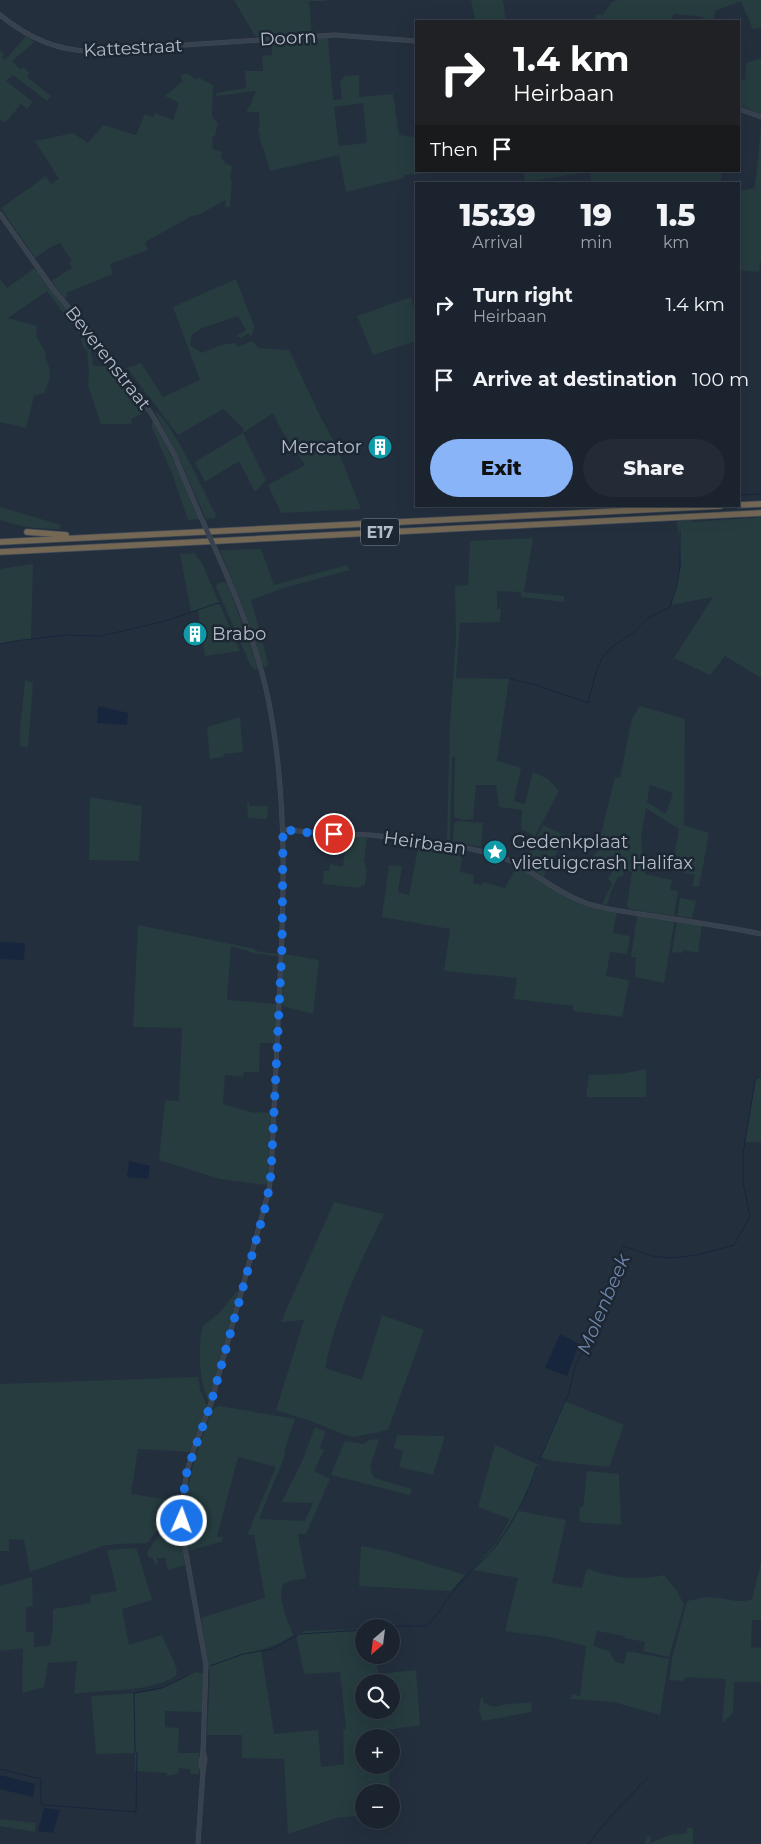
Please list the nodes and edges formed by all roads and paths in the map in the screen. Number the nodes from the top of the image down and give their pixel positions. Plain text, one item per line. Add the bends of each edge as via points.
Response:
1 (0, 15) edge
2 (415, 41) edge
3 (215, 43) joint
4 (740, 108) edge
5 (761, 117) edge
6 (0, 214) edge
7 (761, 504) edge
8 (740, 505) edge
9 (700, 507) edge
10 (761, 513) edge
11 (27, 532) dead end
12 (78, 538) junction
13 (0, 542) edge
14 (0, 553) edge
15 (283, 829) junction
16 (761, 934) edge
17 (198, 1844) edge

1 - 3 street, Kattestraat via 35,38 78,51
2 - 3 street, Doorn via 335,35
4 - 5 street
6 - 15 street, Beverenstraat, bridge via 51,286 132,384 174,454 252,642 269,701
7 - 8 highway
9 - 12 highway, E17
10 - 14 highway, E17
11 - 12 highway
12 - 13 highway, E17
15 - 16 street, Heirbaan via 369,835 490,853 508,859 587,903
15 - 17 street, Beverenstraat via 282,947 269,1190 211,1403 187,1471 182,1504 185,1548 206,1670 205,1758

